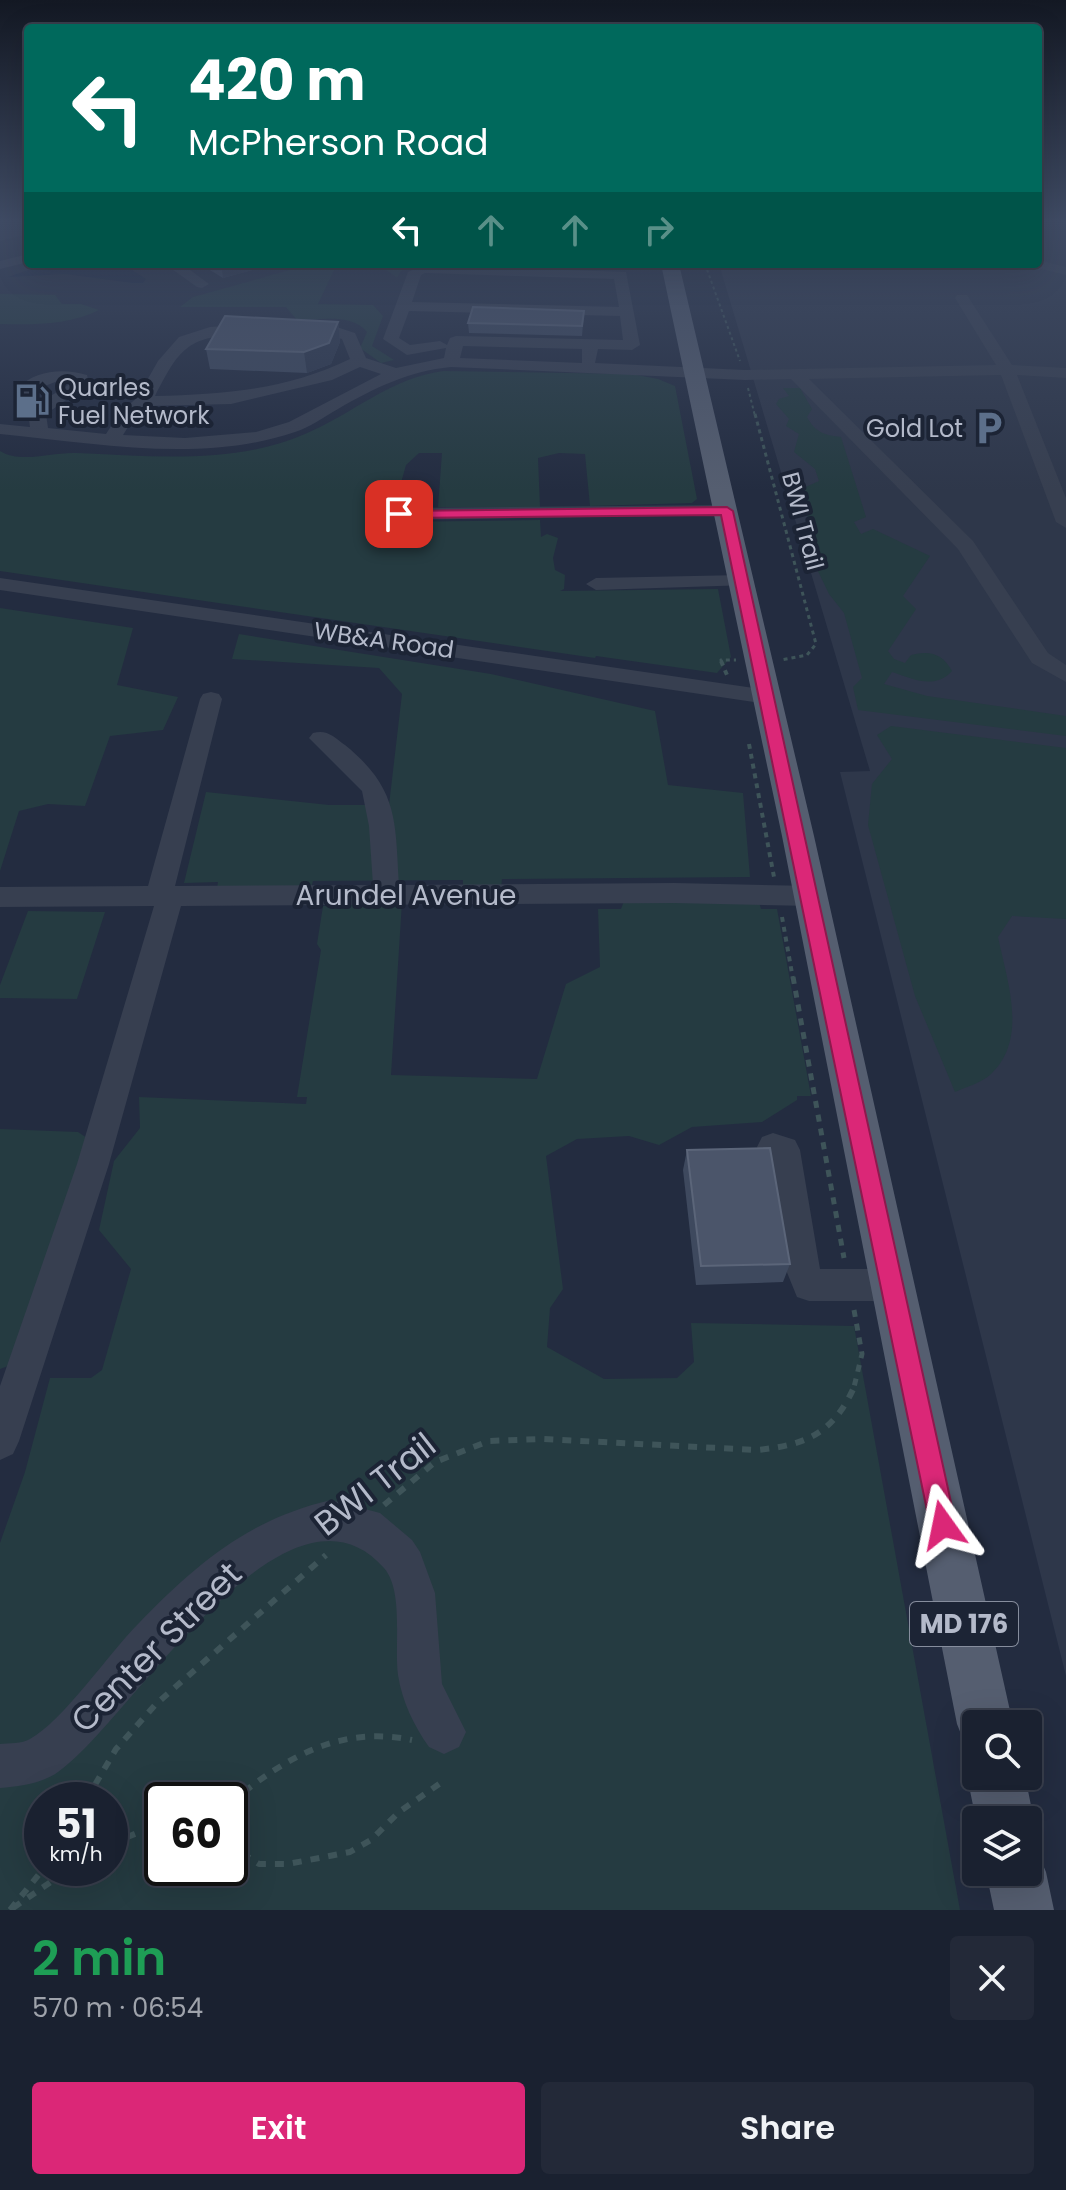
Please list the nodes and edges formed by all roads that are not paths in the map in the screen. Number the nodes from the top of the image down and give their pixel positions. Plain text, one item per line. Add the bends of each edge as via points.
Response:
1 (400, 312) edge
2 (438, 312) edge
3 (611, 312) edge
4 (626, 312) edge
5 (681, 312) edge
6 (971, 312) edge
7 (453, 313) junction
8 (627, 316) junction
9 (590, 344) junction
10 (454, 349) junction
11 (359, 361) junction
12 (588, 366) junction
13 (1007, 370) junction
14 (695, 372) junction
15 (393, 373) junction
16 (1066, 373) edge
17 (795, 374) junction
18 (144, 401) junction
19 (37, 412) dead end
20 (0, 429) edge
21 (40, 432) junction
22 (112, 438) junction
23 (727, 511) junction
24 (399, 514) dead end
25 (1066, 522) edge
26 (742, 581) junction
27 (0, 584) edge
28 (596, 584) dead end
29 (1066, 675) edge
30 (768, 697) junction
31 (211, 699) dead end
32 (321, 738) dead end
33 (387, 895) junction
34 (164, 896) junction
35 (789, 896) junction
36 (0, 897) edge
37 (773, 1147) edge
38 (893, 1285) junction
39 (0, 1441) edge
40 (982, 1710) edge
41 (434, 1738) road end
42 (0, 1766) edge
43 (1019, 1886) edge
44 (1024, 1910) edge

1 - 10 street via 391,339 407,350
2 - 7 street
3 - 8 street
4 - 8 street
5 - 14 main road, MD 176
6 - 13 street
7 - 8 street
7 - 10 street
8 - 9 street via 632,345
9 - 10 street
9 - 12 street
10 - 12 street
10 - 15 street
11 - 15 street
11 - 18 street via 326,377 231,399
11 - 18 street via 349,336 337,331 202,331 177,346
12 - 14 street
13 - 16 street
13 - 17 street
13 - 25 street
14 - 17 street
14 - 23 main road, MD 176
15 - 22 street via 292,428 251,439 199,445
17 - 29 street via 966,545 1040,658
18 - 22 street
19 - 21 street
20 - 21 street
21 - 22 street
23 - 24 street
23 - 26 main road, MD 176
26 - 28 street
26 - 30 main road, MD 176
27 - 30 street, WB&A Road
30 - 35 main road, MD 176
31 - 34 street
32 - 33 street via 375,791
33 - 34 street, Arundel Avenue
33 - 35 street, Arundel Avenue
34 - 36 street, Arundel Avenue
34 - 39 street via 93,1164
35 - 38 main road, MD 176
37 - 38 street via 784,1150 809,1285
38 - 40 main road, MD 176
41 - 42 street, Center Street via 418,1668 412,1580 400,1556 363,1522 308,1522 269,1538 204,1589 127,1666 69,1735 38,1760
43 - 44 main road

